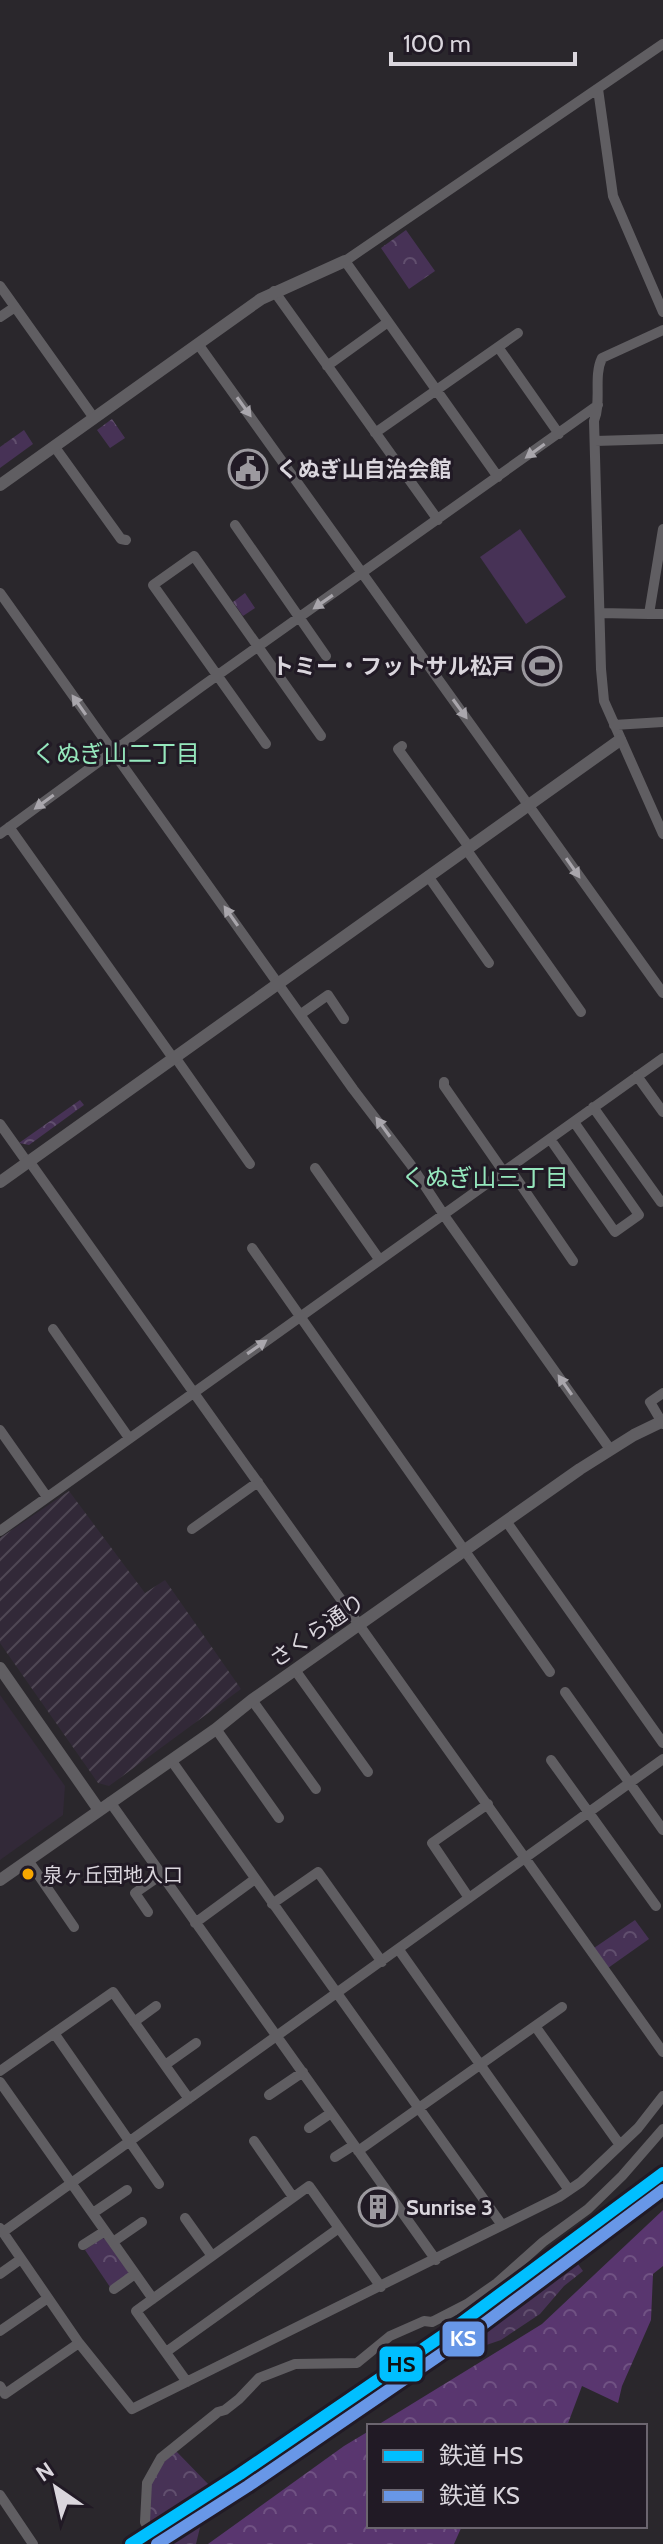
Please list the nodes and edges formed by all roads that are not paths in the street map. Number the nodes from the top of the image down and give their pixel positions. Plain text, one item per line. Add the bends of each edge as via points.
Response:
1 (663, 44) edge
2 (598, 89) junction
3 (345, 261) junction
4 (0, 286) edge
5 (274, 291) junction
6 (15, 307) junction
7 (663, 312) edge
8 (0, 317) edge
9 (388, 322) junction
10 (663, 330) edge
11 (518, 333) dead end
12 (198, 344) junction
13 (498, 347) junction
14 (327, 366) junction
15 (436, 390) junction
16 (598, 405) junction
17 (94, 418) junction
18 (375, 433) junction
19 (559, 434) junction
20 (663, 439) edge
21 (595, 441) junction
22 (54, 446) junction
23 (498, 477) junction
24 (0, 485) edge
25 (438, 520) junction
26 (235, 525) dead end
27 (663, 529) edge
28 (126, 540) dead end
29 (364, 573) junction
30 (0, 593) edge
31 (600, 613) junction
32 (649, 614) junction
33 (663, 614) edge
34 (300, 618) junction
35 (259, 646) junction
36 (326, 656) dead end
37 (218, 675) junction
38 (663, 722) edge
39 (614, 725) junction
40 (321, 736) dead end
41 (620, 740) junction
42 (266, 744) dead end
43 (402, 746) dead end
44 (113, 751) junction
45 (529, 803) junction
46 (5, 831) edge
47 (663, 834) edge
48 (468, 848) junction
49 (428, 876) junction
50 (489, 963) dead end
51 (278, 983) junction
52 (663, 993) edge
53 (581, 1012) dead end
54 (301, 1014) junction
55 (344, 1019) dead end
56 (174, 1057) junction
57 (663, 1058) edge
58 (637, 1076) junction
59 (444, 1082) dead end
60 (593, 1107) junction
61 (663, 1112) edge
62 (574, 1122) junction
63 (0, 1124) edge
64 (550, 1139) junction
65 (28, 1161) junction
66 (250, 1164) dead end
67 (315, 1168) dead end
68 (506, 1170) junction
69 (0, 1182) edge
70 (661, 1202) dead end
71 (444, 1213) junction
72 (252, 1248) dead end
73 (379, 1259) junction
74 (573, 1261) dead end
75 (301, 1317) junction
76 (53, 1329) dead end
77 (193, 1393) junction
78 (663, 1393) edge
79 (662, 1422) edge
80 (0, 1430) edge
81 (129, 1438) junction
82 (610, 1449) junction
83 (258, 1482) junction
84 (47, 1497) junction
85 (506, 1521) junction
86 (192, 1529) dead end
87 (0, 1531) edge
88 (464, 1551) junction
89 (359, 1624) junction
90 (0, 1668) edge
91 (295, 1670) junction
92 (550, 1672) dead end
93 (565, 1692) dead end
94 (252, 1700) junction
95 (216, 1729) junction
96 (663, 1743) edge
97 (663, 1759) edge
98 (171, 1760) junction
99 (551, 1760) dead end
100 (368, 1772) dead end
101 (629, 1783) junction
102 (316, 1789) dead end
103 (110, 1802) junction
104 (488, 1804) junction
105 (99, 1810) junction
106 (588, 1812) junction
107 (279, 1818) dead end
108 (663, 1830) edge
109 (525, 1857) junction
110 (28, 1860) junction
111 (161, 1875) junction
112 (255, 1879) junction
113 (0, 1880) edge
114 (469, 1898) junction
115 (272, 1904) junction
116 (656, 1906) dead end
117 (148, 1912) dead end
118 (195, 1923) junction
119 (74, 1927) dead end
120 (399, 1950) junction
121 (382, 1962) junction
122 (338, 1993) junction
123 (156, 2006) dead end
124 (562, 2007) dead end
125 (134, 2022) junction
126 (535, 2026) junction
127 (54, 2033) junction
128 (277, 2036) junction
129 (196, 2043) dead end
130 (663, 2052) edge
131 (480, 2064) junction
132 (165, 2065) junction
133 (0, 2071) edge
134 (303, 2072) junction
135 (0, 2082) edge
136 (269, 2095) dead end
137 (663, 2096) edge
138 (189, 2099) junction
139 (419, 2107) junction
140 (331, 2113) junction
141 (309, 2128) dead end
142 (663, 2129) edge
143 (130, 2141) junction
144 (254, 2141) dead end
145 (620, 2145) junction
146 (356, 2148) junction
147 (335, 2157) dead end
148 (71, 2183) junction
149 (159, 2184) dead end
150 (127, 2190) dead end
151 (569, 2190) junction
152 (293, 2197) junction
153 (93, 2213) junction
154 (185, 2218) dead end
155 (142, 2222) dead end
156 (502, 2225) junction
157 (339, 2228) junction
158 (1, 2230) edge
159 (105, 2231) junction
160 (113, 2242) junction
161 (83, 2245) dead end
162 (212, 2256) junction
163 (21, 2259) junction
164 (436, 2260) junction
165 (0, 2274) edge
166 (135, 2274) junction
167 (381, 2287) junction
168 (114, 2289) dead end
169 (48, 2298) junction
170 (153, 2299) junction
171 (0, 2331) edge
172 (79, 2343) junction
173 (166, 2352) junction
174 (187, 2382) junction
175 (0, 2386) edge
176 (0, 2495) edge
177 (33, 2544) edge
178 (157, 2544) edge

1 - 2 street
2 - 3 street
2 - 7 street via 613,196
3 - 5 street
3 - 9 street
4 - 6 street
5 - 12 street
5 - 14 street
6 - 8 street
6 - 17 street
9 - 14 street
9 - 15 street
10 - 16 street via 602,358
11 - 13 street
12 - 17 street
12 -> 29 street
13 - 15 street
13 - 19 street
14 - 18 street
15 - 18 street
15 - 23 street
16 - 19 street
16 - 21 street
17 - 22 street
18 - 25 street
19 -> 23 street
20 - 21 street
21 - 31 street
22 - 24 street
22 - 28 street
23 - 25 street
25 - 29 street
26 - 34 street
27 - 32 street
29 -> 34 street
29 -> 45 street
44 -> 30 street
31 - 32 street
31 - 39 street via 604,701
32 - 33 street
34 - 35 street
34 - 36 street
35 - 37 street
35 - 37 street via 194,556 153,585
35 - 40 street
37 - 42 street
37 - 44 street
38 - 39 street
39 - 41 street
41 - 45 street
41 - 47 street
43 - 48 street via 398,749
44 -> 46 street
51 -> 44 street
45 - 48 street
45 -> 52 street
46 - 56 street
48 - 49 street
48 - 53 street
49 - 50 street
49 - 51 street
51 - 54 street
51 - 56 street
54 - 55 street via 328,995
71 -> 54 street
56 - 65 street
56 - 66 street
57 - 58 street
58 - 60 street
58 - 61 street
59 - 68 street
60 - 62 street
60 - 70 street
62 - 64 street
62 - 64 street via 639,1215 615,1232
63 - 65 street
64 - 68 street
65 - 69 street
65 - 77 street
67 - 73 street
68 - 71 street
68 - 74 street
71 - 73 street
82 -> 71 street
72 - 75 street
73 - 75 street
77 -> 75 street
75 - 88 street
76 - 81 street
77 - 81 street
77 - 83 street
78 - 79 street via 650,1402
79 - 82 street, さくら通り
80 - 84 street
81 - 84 street
82 - 85 street, さくら通り
83 - 86 street
83 - 89 street
84 - 87 street
85 - 88 street, さくら通り
85 - 96 street
88 - 89 street, さくら通り
88 - 92 street
89 - 91 street, さくら通り
89 - 104 street
90 - 105 street
91 - 94 street, さくら通り
91 - 100 street
93 - 101 street
94 - 95 street, さくら通り
94 - 102 street
95 - 98 street, さくら通り
95 - 107 street
97 - 101 street
98 - 103 street, さくら通り
98 - 112 street
99 - 106 street
101 - 106 street
101 - 108 street
103 - 105 street, さくら通り
103 - 111 street
104 - 109 street
104 - 114 street via 432,1843
105 - 110 street, さくら通り
106 - 109 street
106 - 116 street
109 - 114 street
109 - 130 street
110 - 113 street, さくら通り
110 - 119 street
111 - 117 street via 135,1893
111 - 118 street
112 - 115 street
112 - 118 street
114 - 120 street
115 - 121 street via 318,1872
115 - 122 street
118 - 128 street
120 - 121 street
120 - 131 street
121 - 122 street
122 - 128 street
122 - 139 street
123 - 125 street
124 - 126 street
125 - 127 street via 113,1992
125 - 132 street
126 - 131 street
126 - 145 street
127 - 133 street
127 - 143 street
128 - 134 street
128 - 138 street
129 - 132 street
131 - 139 street
131 - 151 street
132 - 138 street
134 - 136 street
134 - 140 street
135 - 148 street
137 - 145 street
138 - 143 street
139 - 146 street
139 - 156 street
140 - 141 street
140 - 146 street
142 - 178 street via 588,2209 467,2304 390,2336 357,2363 295,2364 259,2378 161,2458 147,2483 145,2522
143 - 148 street
143 - 149 street
144 - 152 street
145 - 151 street
146 - 147 street
146 - 164 street
148 - 153 street
148 - 158 street
150 - 153 street
151 - 156 street
152 - 157 street via 309,2186
152 - 162 street
153 - 159 street
154 - 162 street
155 - 160 street
156 - 164 street
157 - 167 street
157 - 173 street
158 - 163 street
159 - 160 street
159 - 161 street
160 - 166 street
162 - 170 street
163 - 165 street
163 - 169 street
164 - 167 street
166 - 168 street
166 - 170 street
167 - 174 street
169 - 171 street
169 - 172 street
170 - 173 street via 136,2311
172 - 174 street via 132,2409
172 - 175 street via 5,2394
173 - 174 street
176 - 177 street

